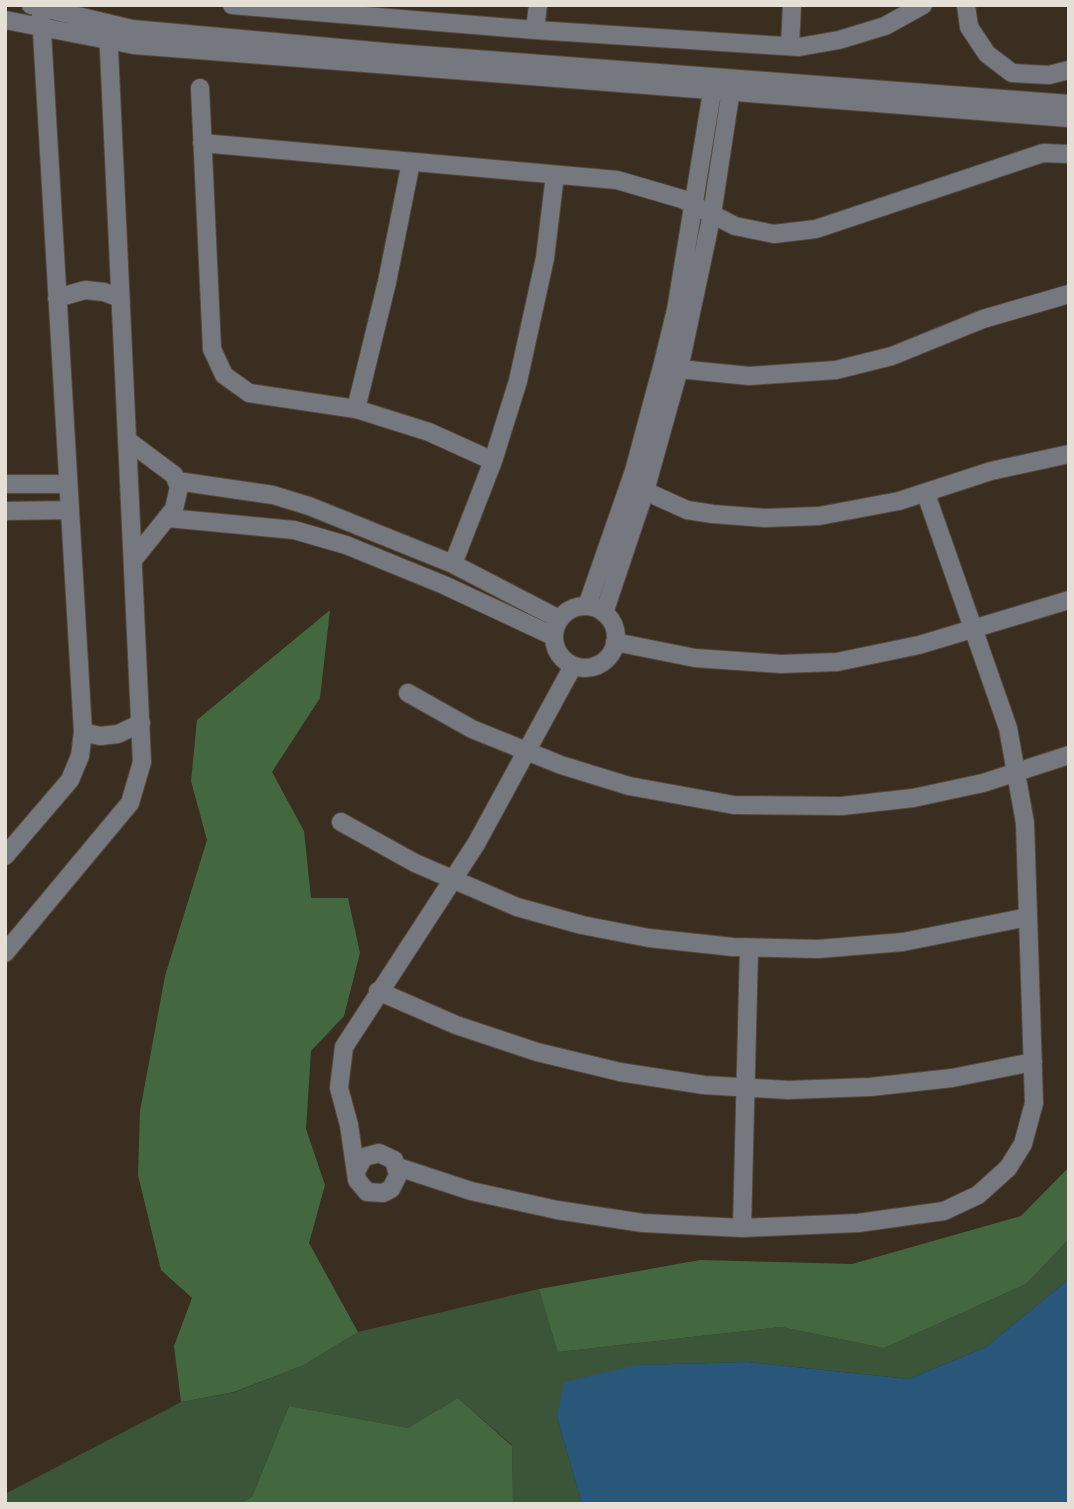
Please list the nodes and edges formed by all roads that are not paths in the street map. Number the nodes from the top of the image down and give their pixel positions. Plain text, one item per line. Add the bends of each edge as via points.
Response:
1 (232, 5) edge
2 (538, 5) edge
3 (792, 5) edge
4 (923, 5) edge
5 (966, 5) edge
6 (36, 6) edge
7 (5, 20) edge
8 (41, 26) junction
9 (535, 30) junction
10 (108, 31) junction
11 (790, 46) junction
12 (1069, 70) edge
13 (723, 85) junction
14 (200, 88) dead end
15 (1069, 104) edge
16 (1069, 118) edge
17 (202, 143) junction
18 (1069, 153) edge
19 (411, 162) junction
20 (555, 175) junction
21 (692, 204) junction
22 (712, 214) junction
23 (1069, 294) edge
24 (57, 298) junction
25 (120, 298) junction
26 (679, 369) junction
27 (356, 409) junction
28 (127, 440) junction
29 (1069, 454) edge
30 (493, 461) junction
31 (177, 481) junction
32 (5, 484) edge
33 (68, 484) junction
34 (645, 491) junction
35 (926, 494) junction
36 (70, 510) junction
37 (5, 511) edge
38 (168, 517) junction
39 (133, 560) junction
40 (453, 564) junction
41 (1069, 600) edge
42 (596, 610) junction
43 (559, 619) junction
44 (974, 631) junction
45 (553, 636) junction
46 (615, 642) junction
47 (573, 666) junction
48 (408, 693) dead end
49 (141, 723) junction
50 (83, 732) junction
51 (528, 752) junction
52 (1069, 755) edge
53 (1017, 772) junction
54 (341, 822) dead end
55 (5, 856) edge
56 (453, 881) junction
57 (1028, 918) junction
58 (749, 948) junction
59 (5, 953) edge
60 (378, 991) junction
61 (1033, 1062) junction
62 (747, 1088) junction
63 (349, 1125) junction
64 (371, 1153) junction
65 (398, 1167) junction
66 (356, 1171) junction
67 (430, 1178) junction
68 (391, 1189) junction
69 (742, 1228) junction

1 - 9 street
2 - 9 street
3 - 11 street
4 - 11 street via 885,26 839,40
5 - 12 street via 970,27 987,54 1013,73 1049,75
6 - 8 street
6 - 10 street
7 - 8 street
8 - 10 street
8 - 24 street
9 - 11 street
10 - 13 street via 132,29
10 - 25 street
13 - 15 street
13 - 16 street
13 - 21 street
13 - 22 street
14 - 17 street
17 - 19 street
17 - 27 street via 212,349 219,367 249,393
18 - 22 street via 1044,153 803,232 760,233
19 - 20 street
19 - 27 street
20 - 21 street via 634,184
20 - 30 street via 538,300 519,382
21 - 22 street
21 - 42 street via 676,310
22 - 26 street
23 - 26 street via 983,319 892,356 836,370 750,376
24 - 25 street via 85,290
24 - 33 street
25 - 28 street
26 - 34 street
27 - 30 street via 429,432
28 - 31 street via 157,460
28 - 39 street
29 - 35 street via 991,471
30 - 40 street
31 - 38 street via 177,497
31 - 40 street via 273,495
32 - 33 street
33 - 36 street
34 - 35 street via 687,510 765,518 846,513
34 - 42 street
35 - 44 street
36 - 37 street
36 - 50 street
38 - 39 street
38 - 45 street via 293,530 346,545 444,584
39 - 49 street
40 - 43 street
41 - 44 street
42 - 43 street via 574,608
42 - 46 street via 613,624
43 - 45 street
44 - 46 street via 864,658 808,664 695,658
44 - 53 street via 1008,729
45 - 47 street via 559,654
46 - 47 street via 600,664
47 - 51 street
48 - 51 street via 472,729
49 - 50 street via 118,734
49 - 59 street via 142,762 130,803
50 - 55 street via 70,780
51 - 53 street via 640,789 770,807 842,806 913,798
51 - 56 street
52 - 53 street
53 - 57 street via 1027,854
54 - 56 street
56 - 58 street via 517,907 582,925 649,938
56 - 60 street
57 - 58 street via 903,942 818,949
57 - 61 street
58 - 62 street
60 - 62 street via 456,1025 537,1052 631,1074
60 - 63 street via 344,1047 339,1088
61 - 62 street via 898,1085
61 - 69 street via 1034,1103 1023,1144 998,1179 967,1202 944,1211 880,1221
62 - 69 street
63 - 64 street
63 - 66 street
64 - 65 street via 387,1155
64 - 66 street
65 - 67 street
65 - 68 street
66 - 68 street via 367,1192 383,1194
67 - 68 street
67 - 69 street via 514,1202 600,1218

